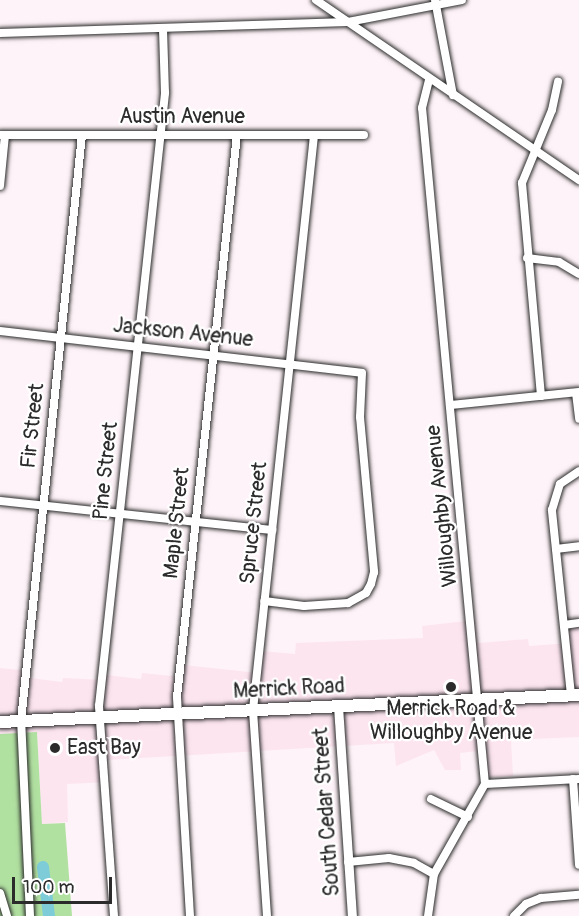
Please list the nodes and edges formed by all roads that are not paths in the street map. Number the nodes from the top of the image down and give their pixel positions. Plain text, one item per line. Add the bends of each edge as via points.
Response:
1 (316, 0) edge
2 (462, 0) edge
3 (436, 3) edge
4 (348, 22) junction
5 (163, 29) junction
6 (0, 33) edge
7 (429, 79) junction
8 (558, 82) dead end
9 (453, 95) junction
10 (3, 135) edge
11 (82, 135) junction
12 (160, 135) junction
13 (237, 135) junction
14 (314, 135) junction
15 (364, 135) dead end
16 (535, 150) junction
17 (579, 180) edge
18 (0, 186) edge
19 (527, 258) junction
20 (579, 274) edge
21 (0, 331) edge
22 (61, 338) junction
23 (137, 346) junction
24 (213, 354) junction
25 (290, 362) junction
26 (578, 393) edge
27 (541, 396) junction
28 (450, 405) junction
29 (579, 419) edge
30 (579, 471) edge
31 (0, 501) edge
32 (43, 505) junction
33 (119, 513) junction
34 (196, 521) junction
35 (272, 530) junction
36 (579, 546) edge
37 (556, 549) junction
38 (264, 601) junction
39 (579, 623) edge
40 (564, 625) junction
41 (575, 695) edge
42 (479, 699) junction
43 (338, 706) junction
44 (254, 710) junction
45 (178, 714) junction
46 (99, 717) junction
47 (21, 721) junction
48 (0, 722) edge
49 (576, 779) edge
50 (485, 784) junction
51 (431, 799) dead end
52 (468, 817) junction
53 (579, 854) edge
54 (348, 862) junction
55 (579, 865) edge
56 (434, 874) junction
57 (0, 893) edge
58 (579, 896) edge
59 (7, 916) edge
60 (30, 916) edge
61 (114, 916) edge
62 (190, 916) edge
63 (267, 916) edge
64 (352, 916) edge
65 (429, 916) edge
66 (514, 916) edge

1 - 4 street
2 - 3 street
3 - 4 street
3 - 9 street
4 - 5 street
4 - 7 street
5 - 6 street
5 - 12 street, Pine Street via 165,93
7 - 9 street
7 - 28 street, Willoughby Avenue via 422,108
8 - 16 street via 552,110
9 - 16 street
10 - 11 street, Austin Avenue
10 - 18 street
11 - 12 street, Austin Avenue
11 - 22 street, Fir Street
12 - 13 street, Austin Avenue
12 - 23 street, Pine Street
13 - 14 street, Austin Avenue
13 - 24 street, Maple Street
14 - 15 street, Austin Avenue
14 - 25 street, Spruce Street
16 - 17 street
16 - 19 street via 522,183
19 - 20 street via 559,262
19 - 27 street
21 - 22 street, Jackson Avenue
22 - 23 street, Jackson Avenue
22 - 32 street, Fir Street
23 - 24 street, Jackson Avenue
23 - 33 street, Pine Street
24 - 25 street, Jackson Avenue
24 - 34 street, Maple Street
25 - 35 street, Spruce Street
25 - 38 street, Jackson Avenue via 362,373 360,417 374,572 366,593 348,603 304,606
26 - 27 street
26 - 29 street
27 - 28 street
28 - 42 street, Willoughby Avenue
30 - 37 street via 567,477 555,493 552,510
31 - 32 street
32 - 33 street
32 - 47 street, Fir Street
33 - 34 street
33 - 46 street, Pine Street
34 - 35 street
34 - 45 street, Maple Street
35 - 38 street, Spruce Street
36 - 37 street
37 - 40 street
38 - 44 street, Spruce Street
39 - 40 street
40 - 41 street
41 - 42 main road, Merrick Road
42 - 43 main road, Merrick Road
42 - 50 street, Willoughby Avenue
43 - 44 main road, Merrick Road
43 - 54 street, South Cedar Street
44 - 45 main road, Merrick Road
44 - 63 street, Spruce Street
45 - 46 main road, Merrick Road
45 - 62 street, Maple Street
46 - 47 main road, Merrick Road
46 - 61 street, Pine Street
47 - 48 main road, Merrick Road
47 - 60 street, Fir Street
49 - 50 street
49 - 53 street
50 - 52 street
51 - 52 street
52 - 56 street
53 - 55 street
54 - 56 street via 389,858 414,863
54 - 64 street, South Cedar Street
56 - 65 street
57 - 59 street
58 - 66 street via 541,898 526,904

